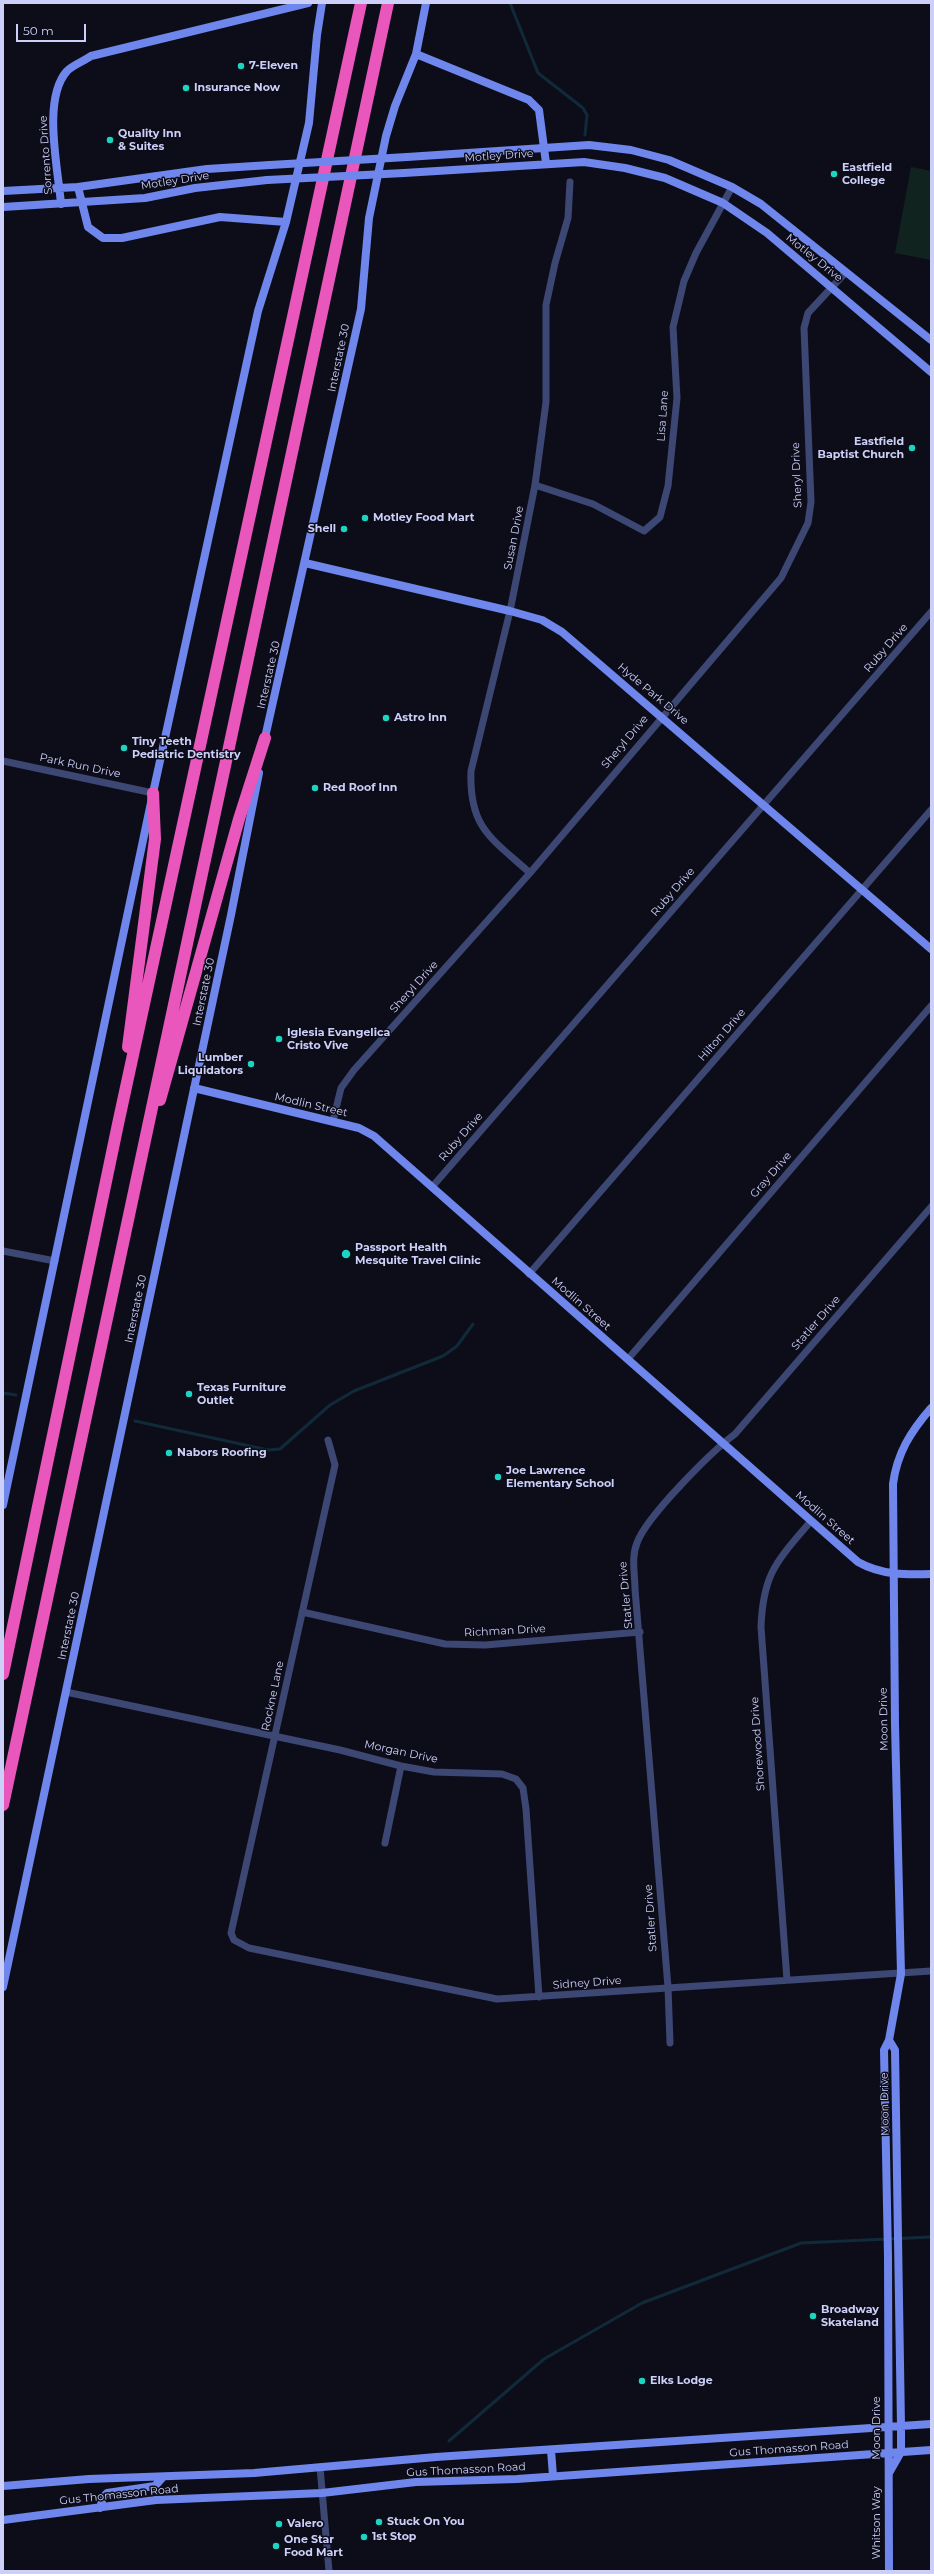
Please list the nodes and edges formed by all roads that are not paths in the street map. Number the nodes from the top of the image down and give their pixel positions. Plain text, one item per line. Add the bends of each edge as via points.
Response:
1 (308, 3) edge
2 (322, 3) edge
3 (361, 3) edge
4 (388, 3) edge
5 (426, 3) edge
6 (416, 54) junction
7 (544, 147) junction
8 (546, 163) junction
9 (570, 182) dead end
10 (78, 187) junction
11 (732, 187) junction
12 (60, 188) junction
13 (3, 191) edge
14 (81, 203) junction
15 (723, 203) junction
16 (61, 204) junction
17 (3, 207) edge
18 (286, 222) junction
19 (846, 272) junction
20 (833, 287) junction
21 (931, 340) edge
22 (931, 372) edge
23 (535, 485) junction
24 (305, 563) junction
25 (510, 612) junction
26 (931, 612) edge
27 (661, 716) junction
28 (265, 738) junction
29 (3, 761) edge
30 (153, 793) junction
31 (764, 805) junction
32 (931, 810) edge
33 (530, 872) junction
34 (862, 889) junction
35 (931, 949) edge
36 (931, 1006) edge
37 (194, 1088) junction
38 (333, 1121) junction
39 (118, 1124) junction
40 (140, 1161) junction
41 (432, 1187) junction
42 (931, 1207) edge
43 (3, 1251) edge
44 (55, 1261) junction
45 (529, 1274) junction
46 (628, 1359) junction
47 (931, 1408) edge
48 (328, 1440) dead end
49 (724, 1443) junction
50 (3, 1505) edge
51 (811, 1521) junction
52 (893, 1574) junction
53 (931, 1574) edge
54 (302, 1612) junction
55 (640, 1632) junction
56 (11, 1634) junction
57 (3, 1660) edge
58 (3, 1674) edge
59 (66, 1692) junction
60 (276, 1737) junction
61 (401, 1766) junction
62 (3, 1805) edge
63 (385, 1844) dead end
64 (249, 1948) joint
65 (931, 1971) edge
66 (901, 1974) junction
67 (787, 1980) junction
68 (668, 1987) junction
69 (3, 1988) edge
70 (539, 1997) junction
71 (889, 2040) junction
72 (670, 2043) dead end
73 (931, 2424) edge
74 (901, 2426) junction
75 (888, 2427) junction
76 (551, 2450) junction
77 (931, 2450) edge
78 (901, 2452) junction
79 (888, 2453) junction
80 (320, 2467) junction
81 (888, 2474) junction
82 (552, 2476) junction
83 (163, 2477) junction
84 (3, 2486) edge
85 (322, 2493) junction
86 (100, 2508) junction
87 (3, 2520) edge
88 (328, 2571) edge
89 (889, 2571) edge

1 - 12 main road, Sorrento Drive via 91,56 68,71 58,85 54,102
2 - 18 main road via 311,85 309,123
3 - 39 highway
4 - 40 highway
5 - 6 main road, Interstate 30
6 - 7 main road via 529,100 539,110
6 - 24 main road, Interstate 30 via 386,136 369,218 361,309
7 - 8 main road
7 - 10 main road, Motley Drive, bridge via 207,169
7 - 11 main road, Motley Drive via 589,145 631,150 669,160
8 - 14 main road, Motley Drive, bridge via 267,180 195,188 145,198
8 - 15 main road, Motley Drive via 584,162 625,168 665,178
9 - 23 street, Susan Drive via 568,218 546,305 546,402
10 - 12 main road, Motley Drive
10 - 14 main road
11 - 15 street, Lisa Lane
11 - 19 main road, Motley Drive via 779,217
12 - 13 main road, Motley Drive
12 - 16 main road, Sorrento Drive
14 - 16 main road, Motley Drive
14 - 18 main road via 88,227 103,238 113,239 220,217
15 - 20 main road, Motley Drive via 766,233
15 - 23 street, Lisa Lane via 684,281 673,327 677,398 668,486 660,517 644,531 593,504
16 - 17 main road, Motley Drive
18 - 30 main road via 258,311
19 - 20 street, Sheryl Drive
19 - 21 main road, Motley Drive
20 - 22 main road, Motley Drive
20 - 27 street, Sheryl Drive via 808,313 804,328 811,502 808,523 781,578
23 - 25 street, Susan Drive
24 - 25 main road, Hyde Park Drive
24 - 28 main road, Interstate 30
25 - 27 main road, Hyde Park Drive via 542,620 562,632
25 - 33 street, Susan Drive via 471,771 470,791 474,812 490,838
26 - 31 street, Ruby Drive
27 - 31 main road, Hyde Park Drive
27 - 33 street, Sheryl Drive
28 - 37 main road, Interstate 30
28 - 40 highway via 219,891 171,1067
29 - 30 street, Park Run Drive
30 - 39 highway via 155,839
30 - 44 main road
31 - 34 main road, Hyde Park Drive
31 - 41 street, Ruby Drive
32 - 34 street, Hilton Drive
33 - 38 street, Sheryl Drive via 354,1070 342,1088
34 - 35 main road, Hyde Park Drive
34 - 45 street, Hilton Drive
36 - 46 street, Gray Drive
37 - 38 main road, Modlin Street
37 - 59 main road, Interstate 30
38 - 41 main road, Modlin Street via 359,1128 374,1136
39 - 56 highway
40 - 62 highway
41 - 45 main road, Modlin Street
42 - 49 street, Statler Drive via 735,1434
43 - 44 street
44 - 50 main road
45 - 46 main road, Modlin Street
46 - 49 main road, Modlin Street
47 - 52 main road, Moon Drive via 906,1441 894,1473
48 - 54 street, Rockne Lane via 335,1465
49 - 51 main road, Modlin Street
49 - 55 street, Statler Drive via 713,1451 650,1522 637,1543 634,1565
51 - 52 main road, Modlin Street via 858,1562 869,1568
51 - 67 street, Shorewood Drive via 779,1559 769,1577 762,1599 761,1627
52 - 53 main road, Modlin Street
52 - 66 main road, Moon Drive
54 - 55 street, Richman Drive via 445,1644 485,1645
54 - 60 street, Rockne Lane
55 - 68 street, Statler Drive
56 - 57 highway
56 - 58 highway
59 - 60 street, Morgan Drive
59 - 69 main road, Interstate 30
60 - 61 street, Morgan Drive
60 - 64 street, Rockne Lane via 232,1933 234,1940
61 - 63 street
61 - 70 street, Morgan Drive via 434,1772 502,1774 516,1779 523,1788
64 - 70 street, Sidney Drive via 497,1999
65 - 66 street, Sidney Drive
66 - 67 street, Sidney Drive
66 - 71 main road, Moon Drive
67 - 68 street, Sidney Drive
68 - 70 street, Sidney Drive
68 - 72 street, Statler Drive
71 - 74 main road, Moon Drive via 895,2050
71 - 75 main road, Moon Drive via 884,2050
73 - 74 main road, Gus Thomasson Road
74 - 75 main road, Gus Thomasson Road
74 - 78 main road, Moon Drive
75 - 76 main road, Gus Thomasson Road
75 - 79 main road, Moon Drive
76 - 80 main road, Gus Thomasson Road
76 - 82 main road
77 - 78 main road, Gus Thomasson Road
78 - 79 main road, Gus Thomasson Road
78 - 81 main road, Moon Drive
79 - 81 main road, Moon Drive
79 - 82 main road, Gus Thomasson Road
80 - 83 main road, Gus Thomasson Road
80 - 85 street
81 - 89 main road, Whitson Way
82 - 85 main road, Gus Thomasson Road via 416,2482
83 - 84 main road, Gus Thomasson Road
83 - 86 main road via 155,2486 107,2493
85 - 86 main road, Gus Thomasson Road via 156,2500
85 - 88 street
86 - 87 main road, Gus Thomasson Road

